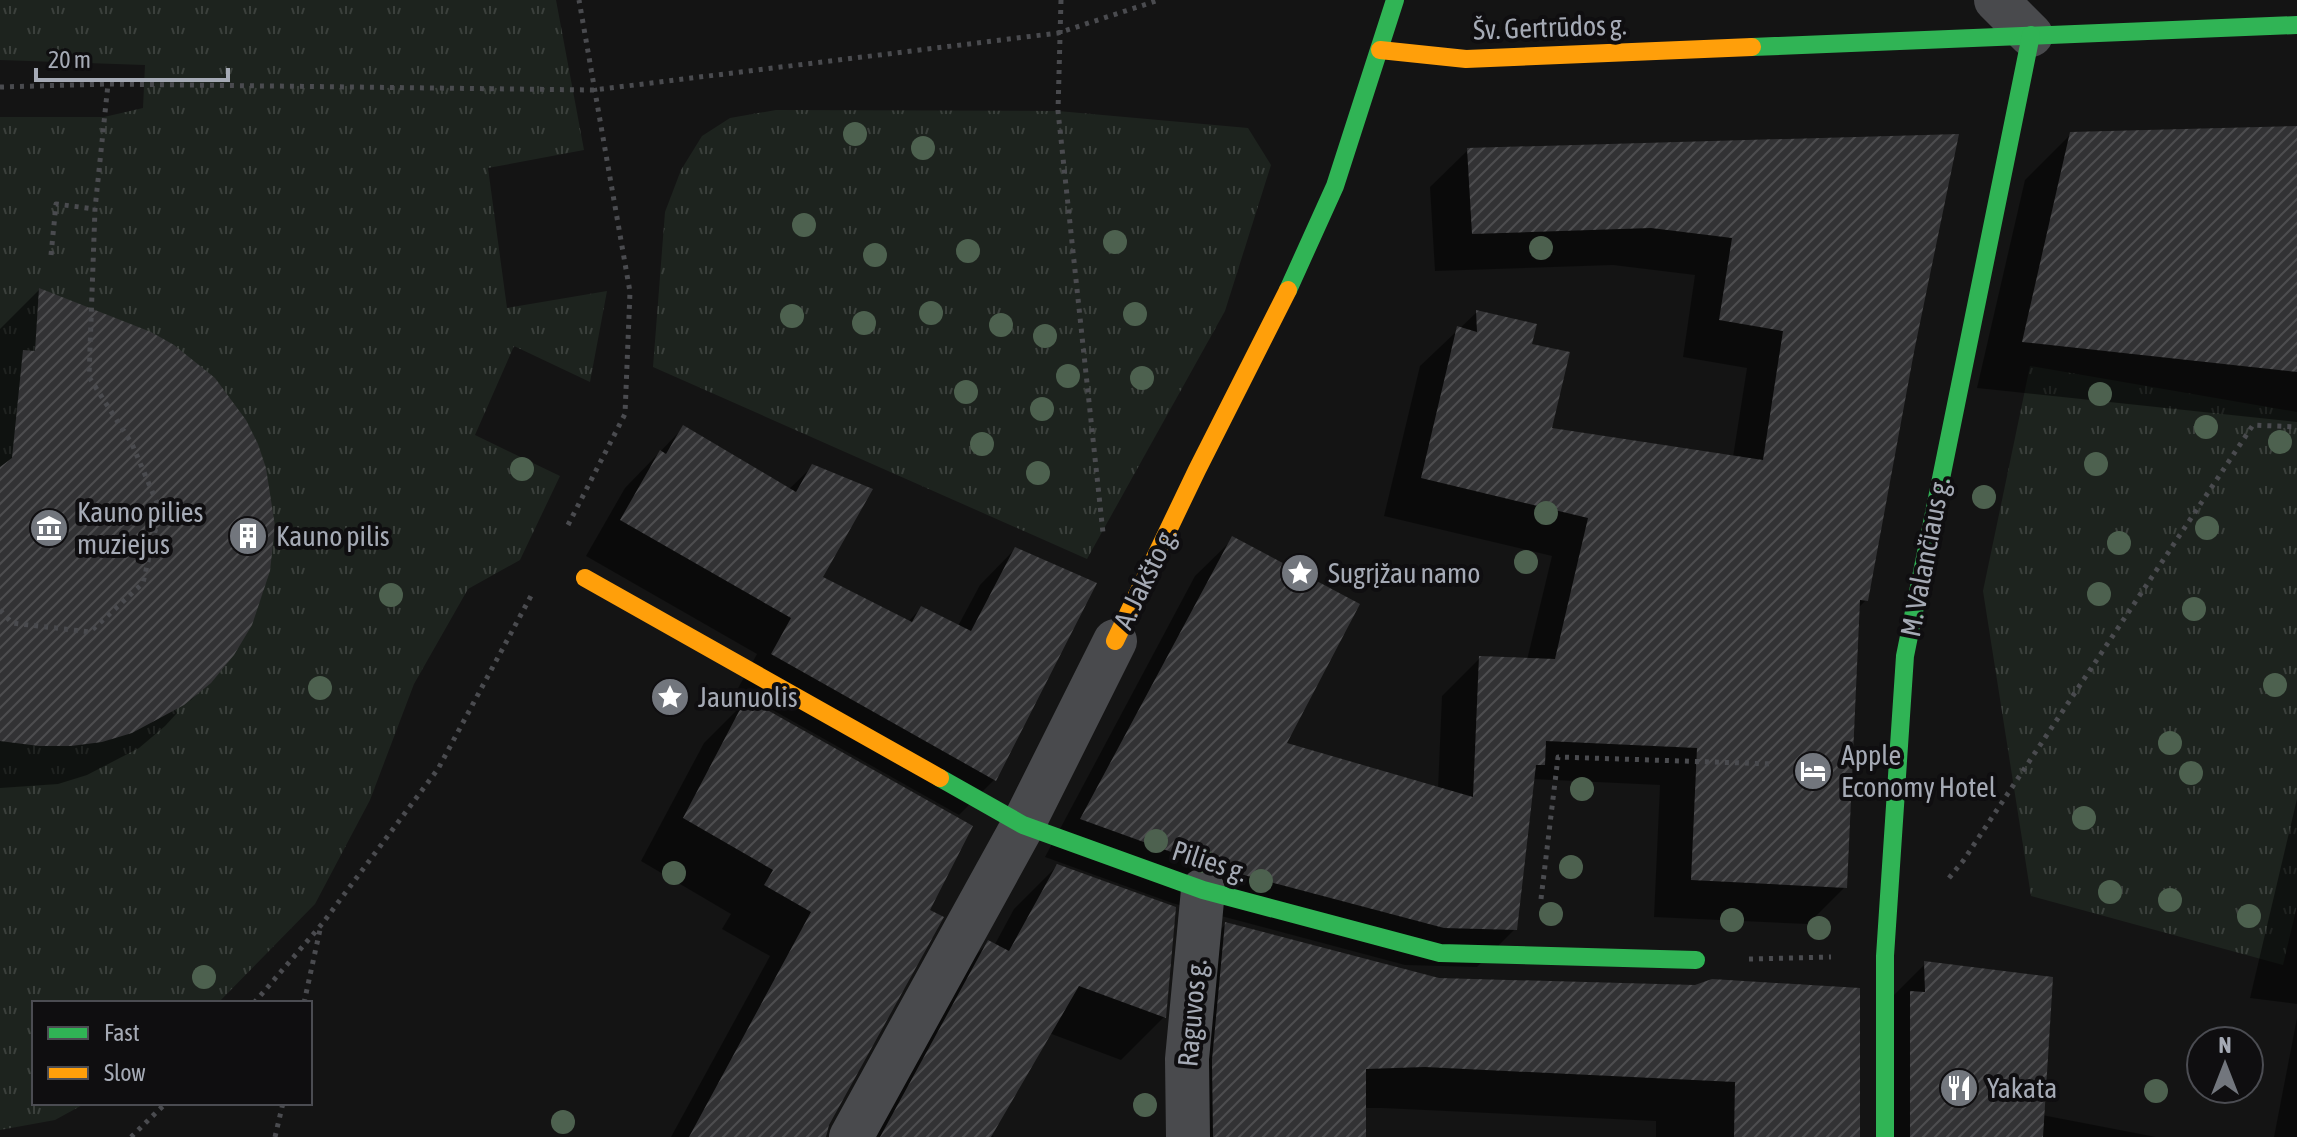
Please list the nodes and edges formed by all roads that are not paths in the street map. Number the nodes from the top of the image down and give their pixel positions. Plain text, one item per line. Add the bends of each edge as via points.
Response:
1 (1395, 0) edge
2 (1996, 0) edge
3 (2297, 25) edge
4 (2031, 35) junction
5 (1380, 50) junction
6 (585, 578) dead end
7 (1115, 641) joint
8 (1023, 825) junction
9 (1203, 890) junction
10 (1696, 960) road end
11 (851, 1137) edge
12 (1188, 1137) edge
13 (1885, 1137) edge

1 - 5 street, A. Jakšto g.
2 - 4 street
3 - 4 street, Šv. Gertrūdos g.
4 - 5 street, Šv. Gertrūdos g. via 1466,59
4 - 13 street, M. Valančiaus g. via 1905,656 1885,956
5 - 7 street, A. Jakšto g. via 1335,186 1301,265
6 - 8 street, Pilies g.
7 - 8 street, A. Jakšto g.
8 - 9 street, Pilies g.
8 - 11 street, A. Jakšto g.
9 - 10 street, Pilies g. via 1440,953
9 - 12 street, Raguvos g. via 1187,1059

